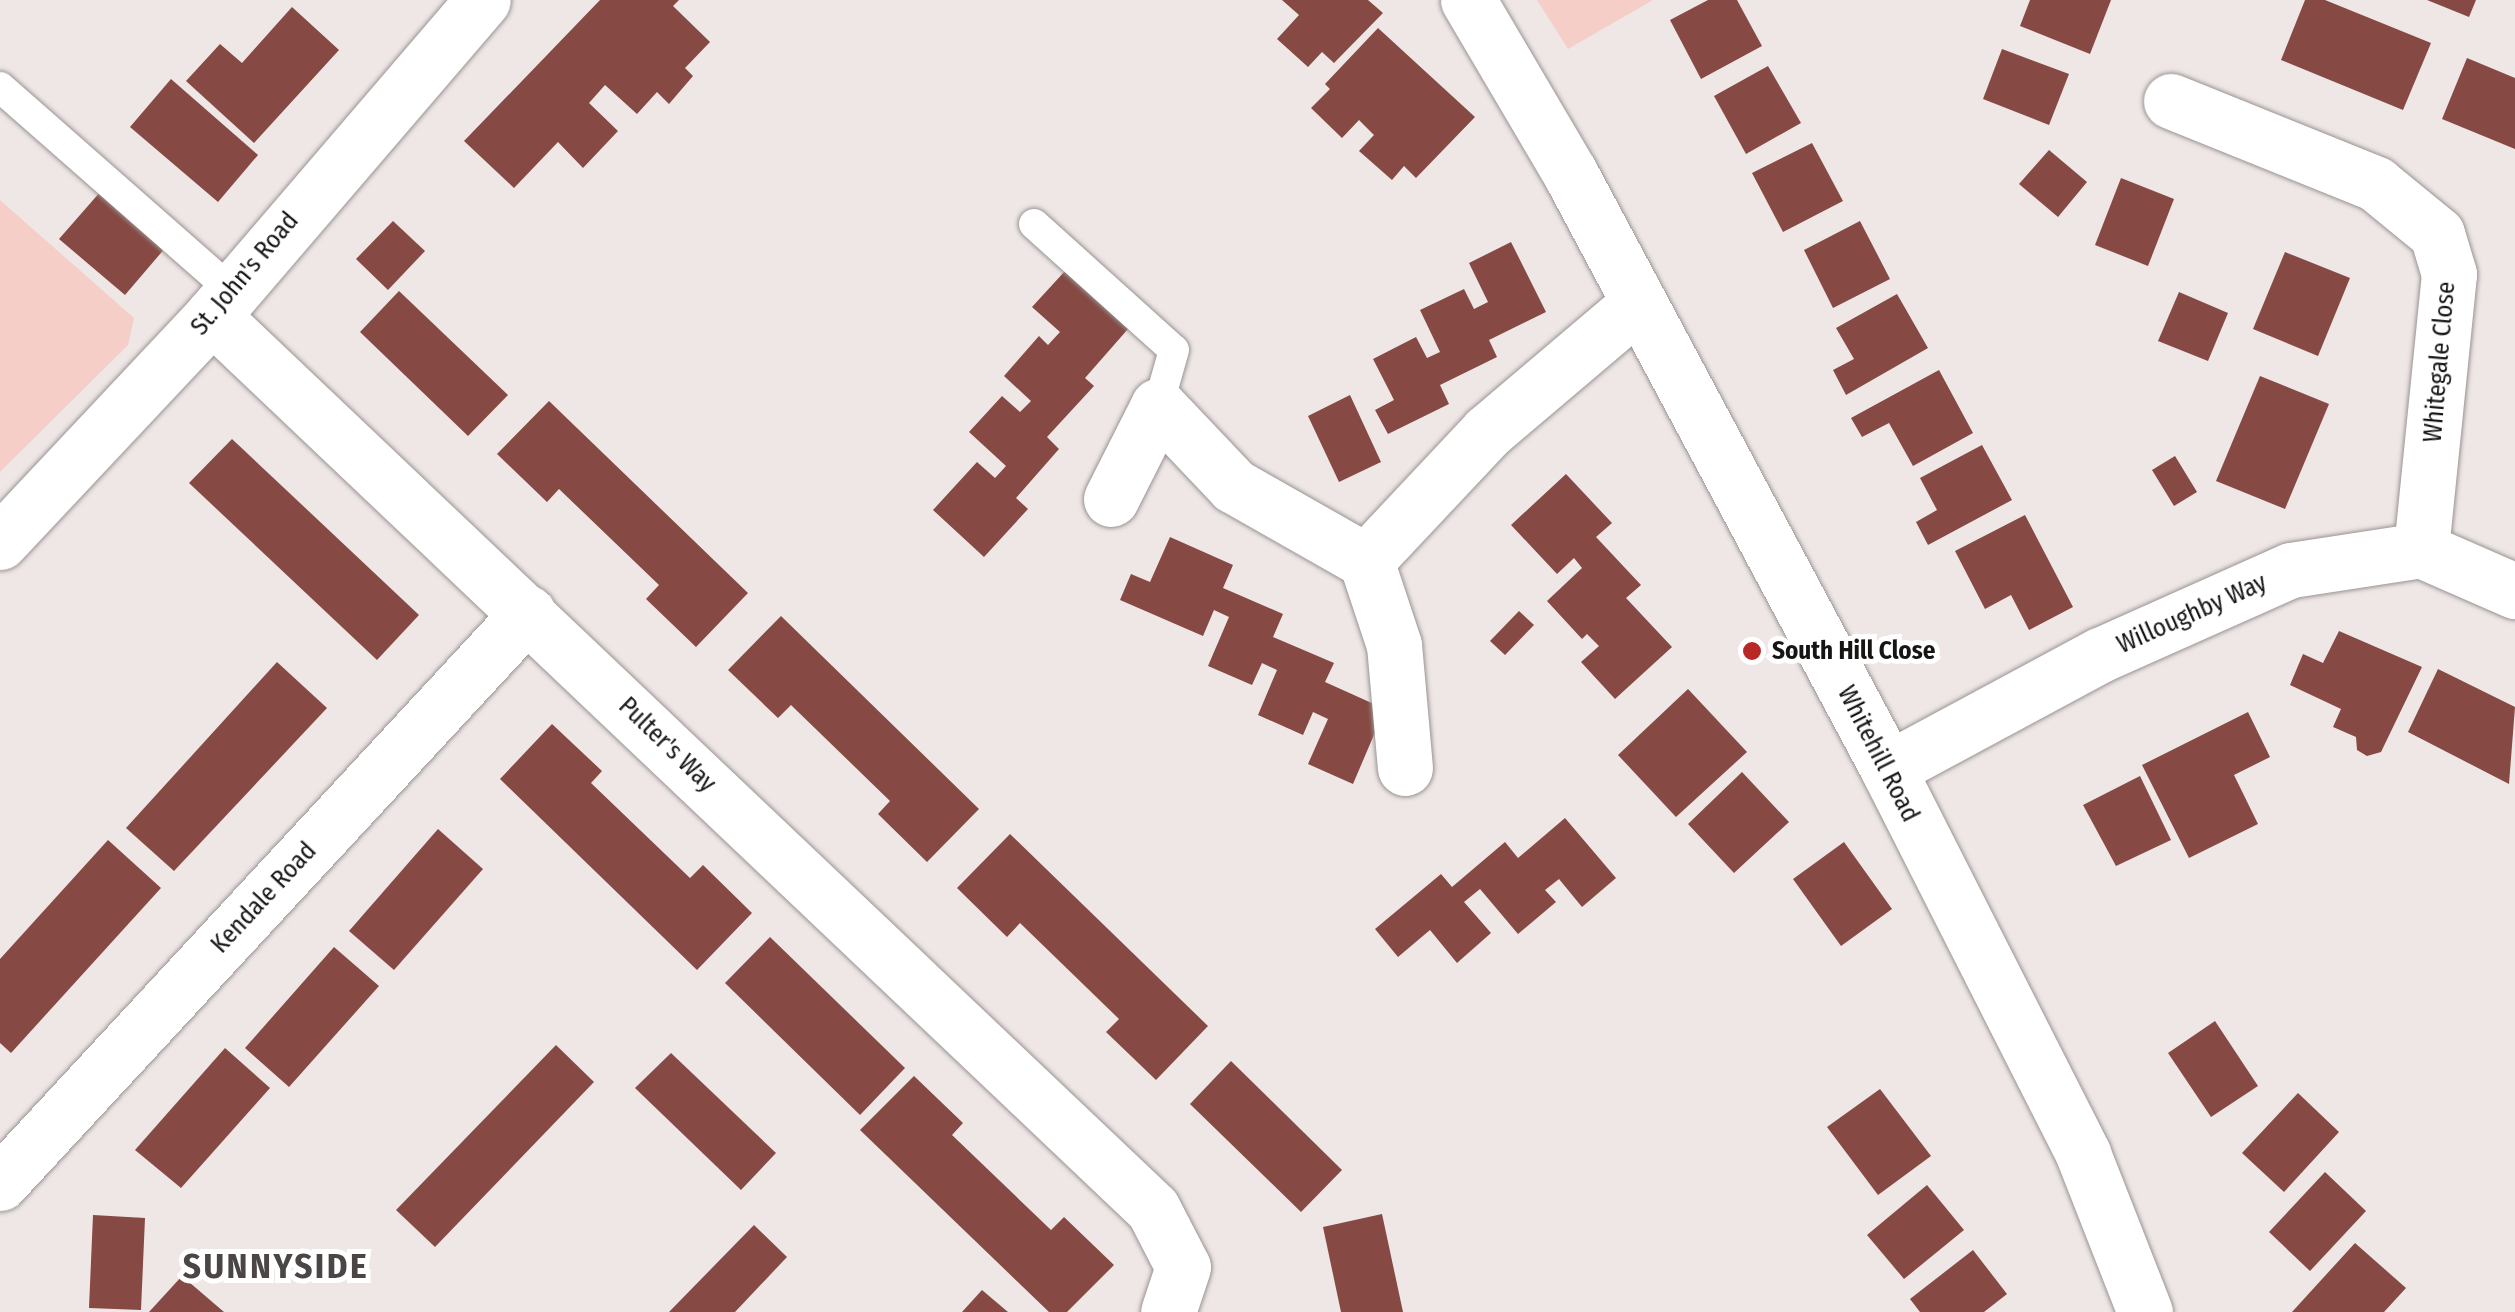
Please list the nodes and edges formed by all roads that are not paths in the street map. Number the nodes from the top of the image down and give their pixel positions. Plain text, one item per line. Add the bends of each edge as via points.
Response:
1 (483, 0) edge
2 (1468, 0) edge
3 (0, 87) edge
4 (2171, 101) dead end
5 (1034, 224) dead end
6 (221, 302) junction
7 (1637, 305) junction
8 (1158, 406) junction
9 (1111, 500) dead end
10 (0, 542) edge
11 (2422, 550) junction
12 (1366, 561) junction
13 (2515, 590) edge
14 (528, 613) junction
15 (1405, 768) dead end
16 (1888, 769) junction
17 (0, 1183) edge
18 (1168, 1312) edge
19 (2145, 1312) edge

1 - 6 street, St. John's Road
2 - 7 street, Whitehill Road via 1570,173
3 - 6 lane
4 - 11 street, Whitegale Close via 2376,184 2437,234 2449,274
5 - 8 lane via 1174,350
6 - 10 street, St. John's Road
6 - 14 street, Pulter's Way
7 - 12 street via 1487,432
7 - 16 street, Whitehill Road
8 - 9 street
8 - 12 street via 1234,486
11 - 13 street
11 - 16 street, Willoughby Way via 2291,570 2100,655
12 - 15 street via 1394,645
14 - 17 street, Kendale Road
14 - 18 street, Pulter's Way via 1153,1209 1183,1267
16 - 19 street, Whitehill Road via 2083,1154

